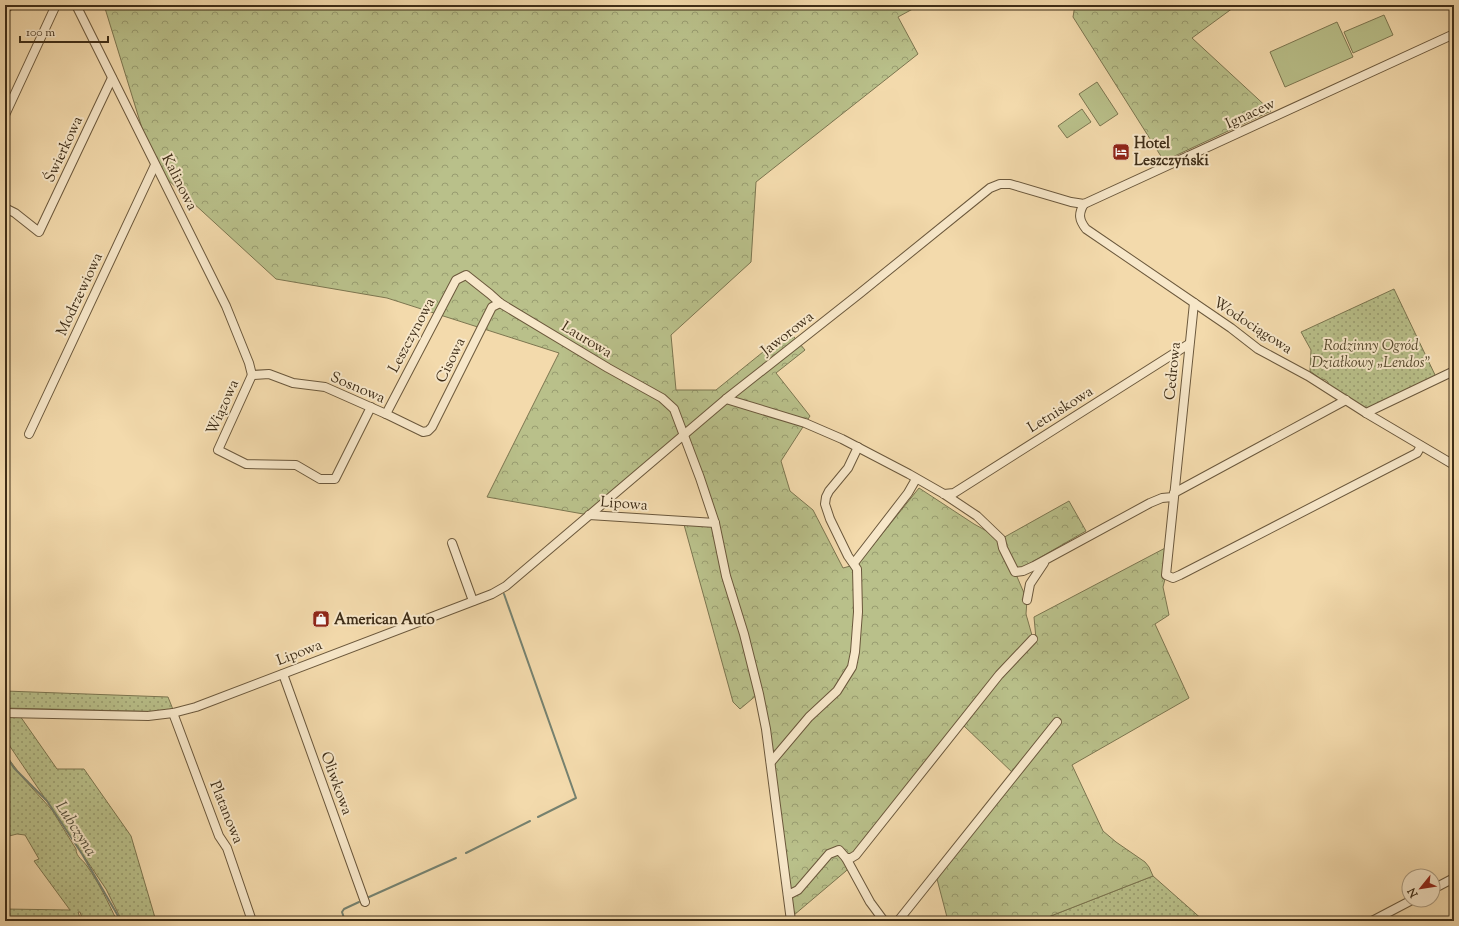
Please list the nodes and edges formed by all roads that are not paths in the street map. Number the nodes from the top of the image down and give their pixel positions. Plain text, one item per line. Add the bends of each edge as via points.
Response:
1 (10, 5) edge
2 (56, 5) edge
3 (76, 5) edge
4 (5, 9) edge
5 (1454, 34) edge
6 (112, 78) junction
7 (5, 115) edge
8 (155, 165) junction
9 (1084, 204) junction
10 (5, 208) edge
11 (466, 275) joint
12 (500, 303) junction
13 (1194, 303) junction
14 (1189, 344) junction
15 (1454, 371) edge
16 (252, 375) junction
17 (726, 399) junction
18 (1346, 400) junction
19 (371, 407) junction
20 (1366, 413) junction
21 (386, 414) junction
22 (428, 431) joint
23 (29, 434) dead end
24 (684, 434) junction
25 (1421, 446) junction
26 (858, 447) junction
27 (1454, 465) edge
28 (916, 479) junction
29 (944, 494) junction
30 (1174, 495) junction
31 (589, 515) junction
32 (715, 523) junction
33 (452, 543) dead end
34 (1047, 559) junction
35 (854, 564) junction
36 (1027, 600) dead end
37 (474, 601) junction
38 (1033, 638) dead end
39 (283, 674) junction
40 (5, 713) edge
41 (173, 713) junction
42 (1057, 722) dead end
43 (771, 762) junction
44 (846, 858) junction
45 (1454, 878) edge
46 (1441, 885) edge
47 (788, 895) junction
48 (365, 902) dead end
49 (1401, 906) edge
50 (252, 921) edge
51 (791, 921) edge
52 (884, 921) edge
53 (898, 921) edge
54 (1372, 921) edge

1 - 4 street
2 - 7 street
3 - 6 street, Kalinowa
5 - 9 street, Ignacew
6 - 8 street, Kalinowa
6 - 10 street, Świerkowa via 40,232
8 - 16 street, Kalinowa via 226,306
8 - 23 street, Modrzewiowa
9 - 13 street, Wodociągowa via 1080,221 1086,229
9 - 17 street, Jaworowa via 1010,184 990,188
11 - 12 street, Laurowa
11 - 21 street, Leszczynowa via 456,280
12 - 22 street, Cisowa via 492,307
12 - 24 street, Laurowa via 662,398 674,409
13 - 14 street, Cedrowa
13 - 18 street, Wodociągowa via 1258,349
14 - 29 street, Letniskowa via 954,493
14 - 30 street, Cedrowa
15 - 20 street
16 - 19 street, Sosnowa via 269,374 293,383 325,387
16 - 19 street, Wiązowa via 218,450 246,464 296,465 320,479 335,479
17 - 24 street, Jaworowa
17 - 26 street via 805,423
18 - 20 street, Wodociągowa
18 - 30 street
19 - 21 street, Sosnowa
20 - 25 street, Wodociągowa
21 - 22 street, Sosnowa via 423,432
24 - 31 street, Jaworowa
24 - 32 street, Laurowa
25 - 27 street, Wodociągowa
25 - 30 street, Cedrowa via 1416,453 1173,578 1166,575
26 - 28 street
26 - 35 street via 848,468 829,491 825,504 830,519
28 - 29 street
28 - 35 street
29 - 34 street via 977,516 1001,539 1015,572 1023,571
30 - 34 street via 1150,503
31 - 32 street, Lipowa
31 - 37 street, Lipowa via 506,586
32 - 43 street, Laurowa via 726,576 744,634
33 - 37 street
34 - 36 street via 1032,580
35 - 43 street via 857,569 858,612 856,652 852,667 837,691 809,717
37 - 39 street, Lipowa
38 - 44 street via 1000,675 856,855
39 - 41 street, Lipowa via 196,707
39 - 48 street, Oliwkowa
40 - 41 street, Lipowa via 138,716
41 - 50 street, Platanowa via 219,836 227,848
42 - 53 street
43 - 47 street, Laurowa
44 - 47 street via 839,850 829,854 798,890
44 - 52 street via 870,902
45 - 46 street
47 - 51 street, Laurowa
49 - 54 street

